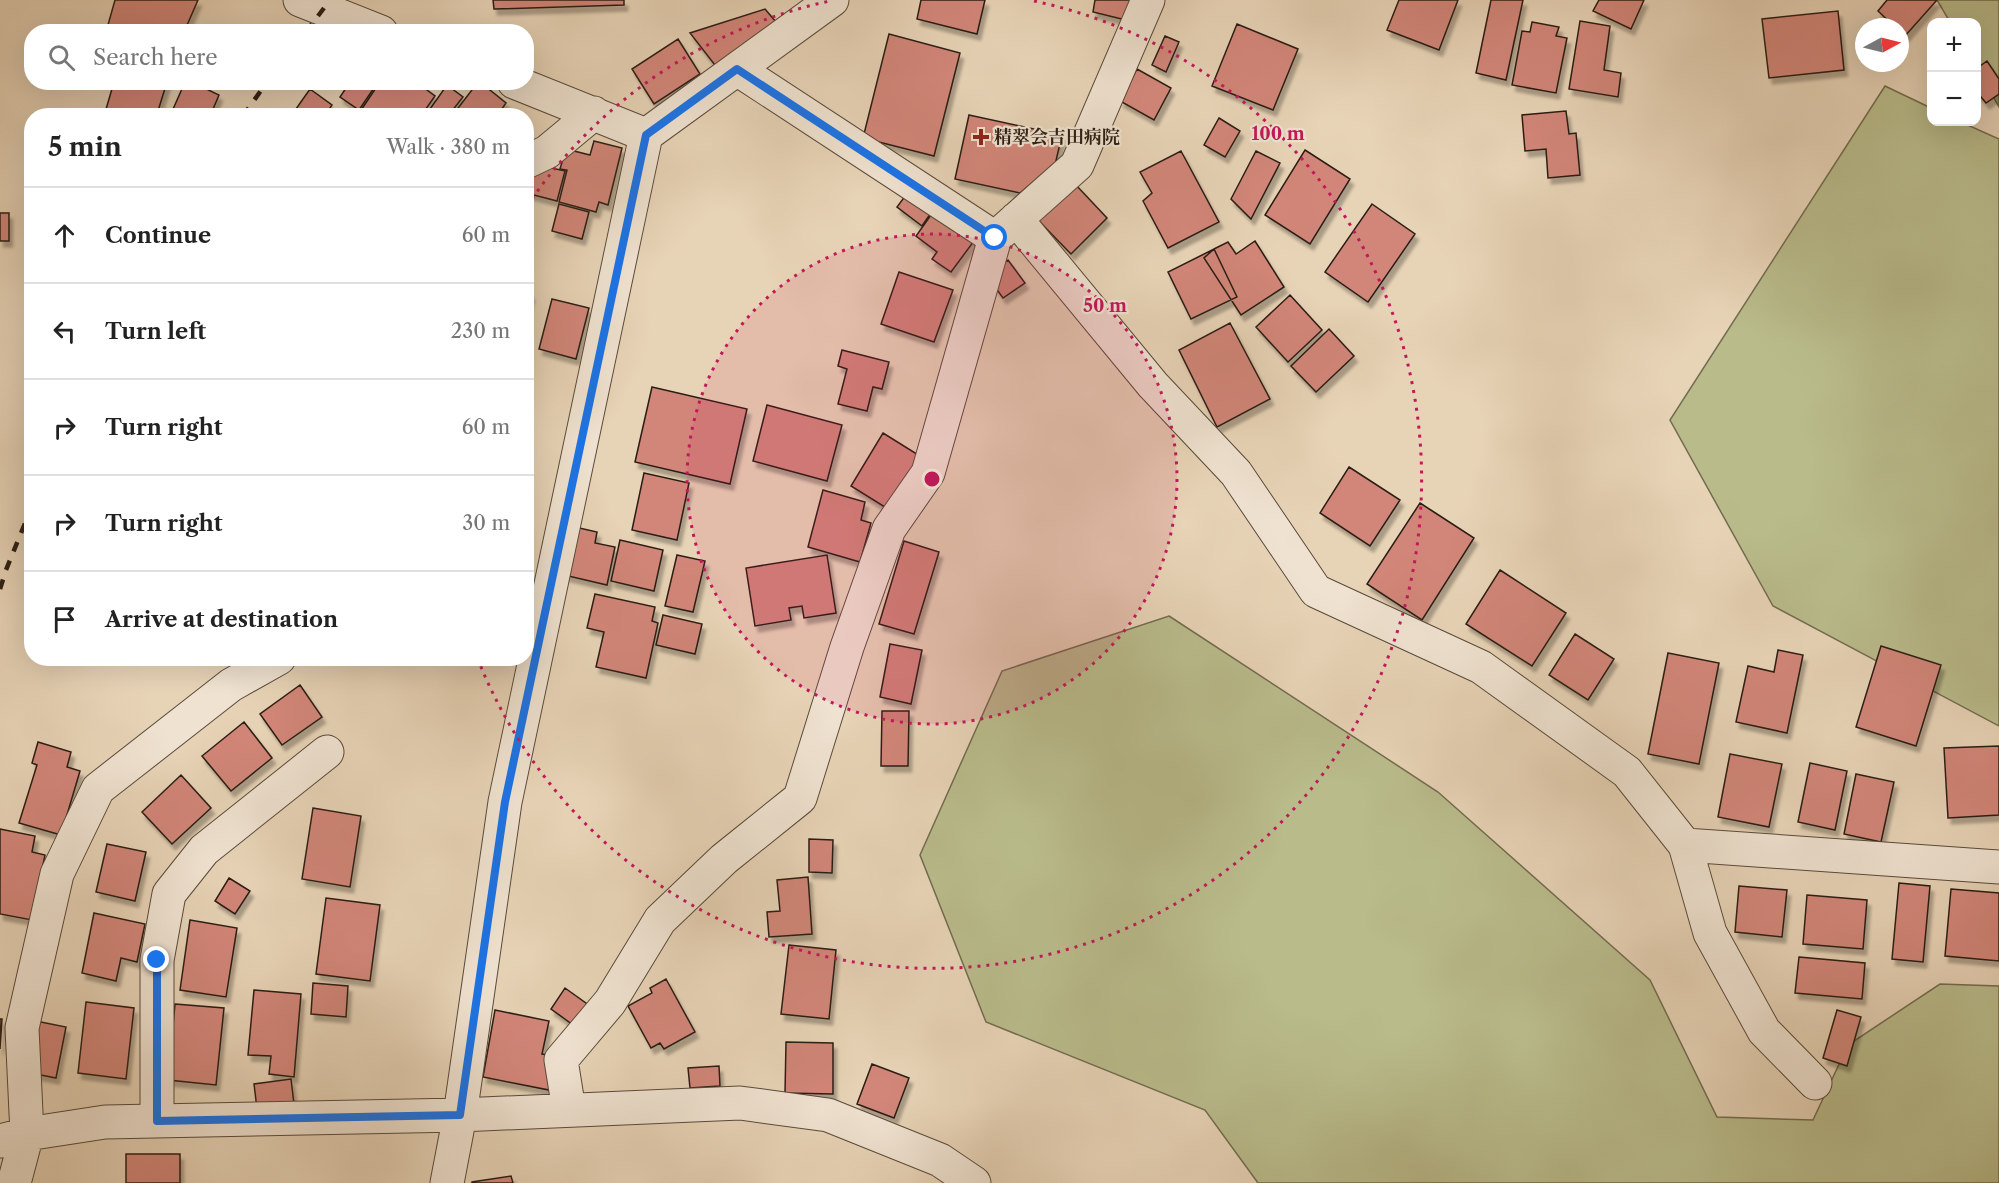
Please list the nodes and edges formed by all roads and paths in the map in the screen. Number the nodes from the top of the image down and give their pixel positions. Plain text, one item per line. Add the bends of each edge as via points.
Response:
1 (300, 0) edge
2 (832, 0) edge
3 (1148, 0) edge
4 (361, 24) edge
5 (737, 69) junction
6 (534, 90) edge
7 (594, 113) junction
8 (646, 135) junction
9 (534, 158) edge
10 (1006, 229) junction
11 (534, 665) edge
12 (265, 666) edge
13 (534, 666) edge
14 (327, 752) dead end
15 (1685, 845) junction
16 (1999, 867) edge
17 (1815, 1083) dead end
18 (569, 1110) junction
19 (460, 1115) junction
20 (157, 1121) junction
21 (13, 1138) edge
22 (14, 1183) edge
23 (447, 1183) edge
24 (974, 1183) edge

1 - 4 street
2 - 5 street
3 - 10 street via 1077,165
5 - 8 street
5 - 10 street
6 - 7 street
7 - 8 street
7 - 9 street
8 - 11 street
10 - 15 street via 1236,473 1316,591 1481,667 1627,772
10 - 18 street via 928,473 889,529 847,646 800,798 724,859 660,920 610,1002 561,1060
12 - 21 street via 231,685 98,789 57,874 22,1028
13 - 19 street via 505,802
14 - 20 street via 204,850 169,894 157,960
15 - 16 street
15 - 17 street via 1710,933 1764,1031
18 - 19 street
18 - 24 street via 740,1104 828,1115 940,1160
19 - 20 street
19 - 23 street
20 - 21 street via 105,1122
21 - 22 street

